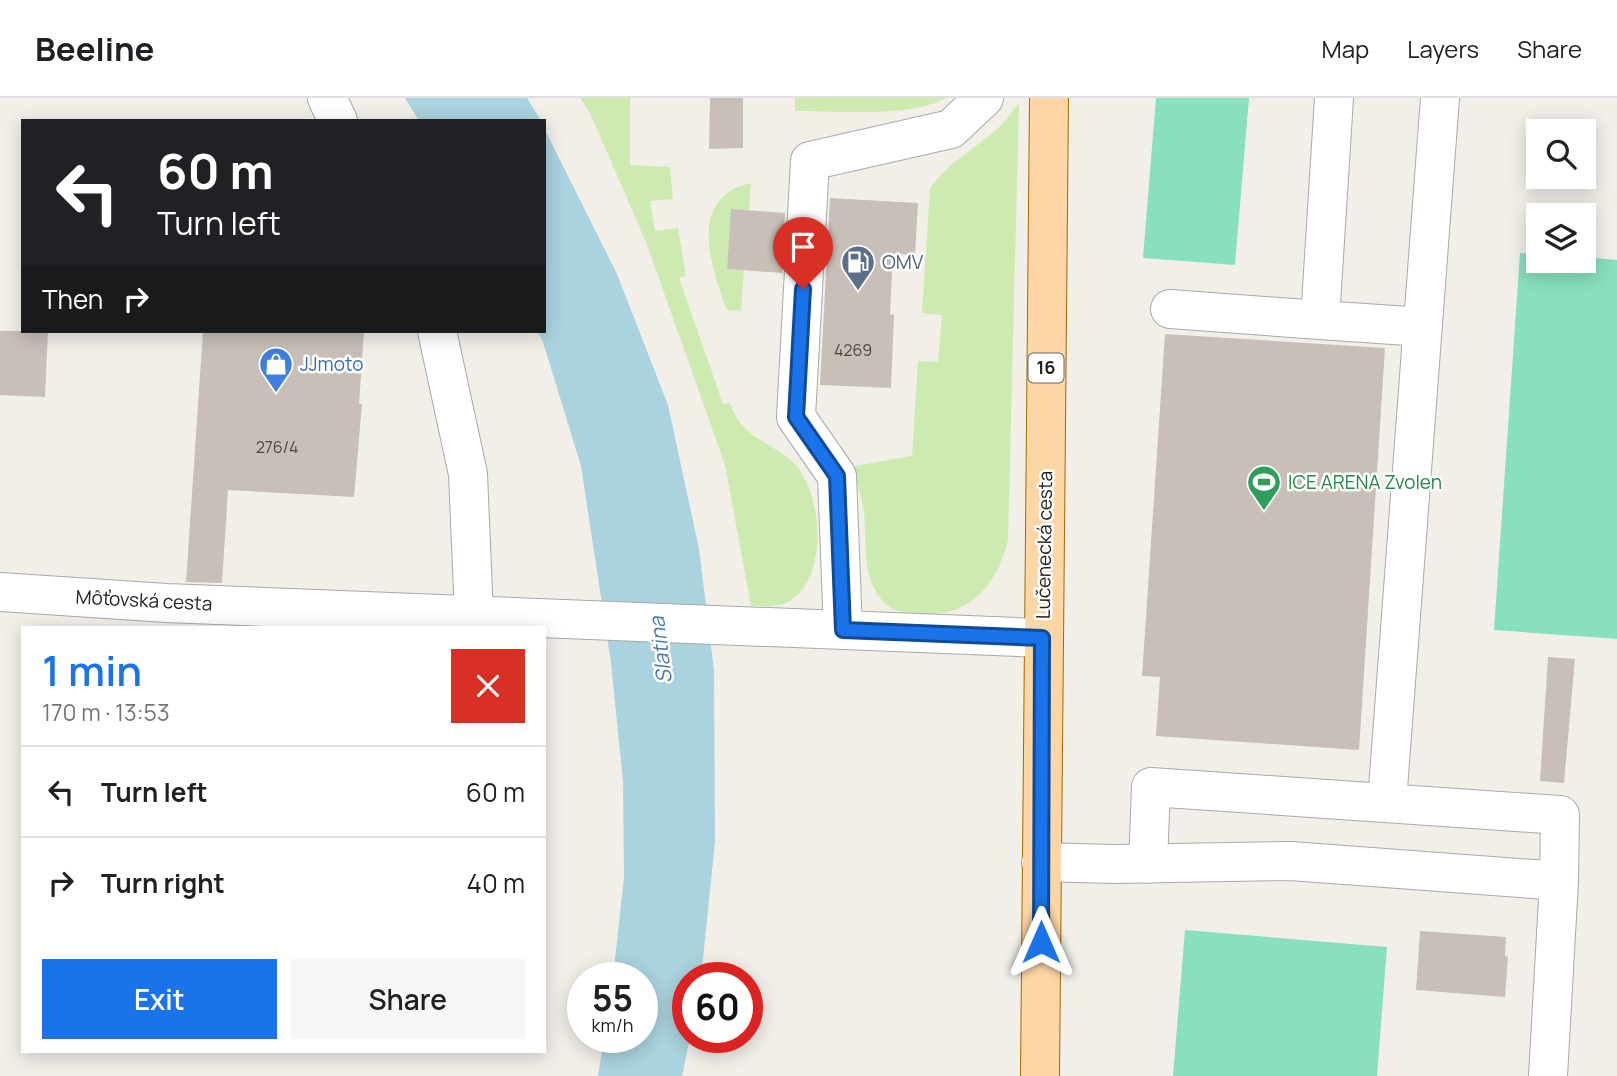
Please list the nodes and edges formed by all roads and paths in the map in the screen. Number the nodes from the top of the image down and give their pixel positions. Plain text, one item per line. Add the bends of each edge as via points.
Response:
1 (327, 98) edge
2 (984, 98) edge
3 (1049, 98) edge
4 (1334, 98) edge
5 (1440, 98) edge
6 (337, 119) edge
7 (1170, 309) dead end
8 (1320, 320) junction
9 (1423, 327) junction
10 (437, 333) edge
11 (0, 592) edge
12 (288, 618) edge
13 (478, 619) edge
14 (843, 630) junction
15 (1042, 638) junction
16 (1387, 802) junction
17 (1041, 862) junction
18 (1148, 864) junction
19 (1559, 881) junction
20 (1041, 1076) edge
21 (1548, 1076) edge

1 - 6 lane
2 - 14 lane via 951,129 810,161 796,417 837,476
3 - 15 main road, Lučenecká cesta / 16
4 - 8 lane
5 - 9 lane
7 - 8 lane
8 - 9 lane
9 - 16 lane
10 - 13 lane via 468,474
11 - 12 lane, Môťovská cesta via 166,603
12 - 13 lane, Môťovská cesta
13 - 14 lane, Môťovská cesta
14 - 15 lane, Môťovská cesta
15 - 17 main road, Lučenecká cesta / 16
16 - 18 lane via 1151,787
16 - 19 lane via 1560,815
17 - 18 lane
17 - 20 main road, Lučenecká cesta / 16
18 - 19 lane via 1291,862
19 - 21 lane

